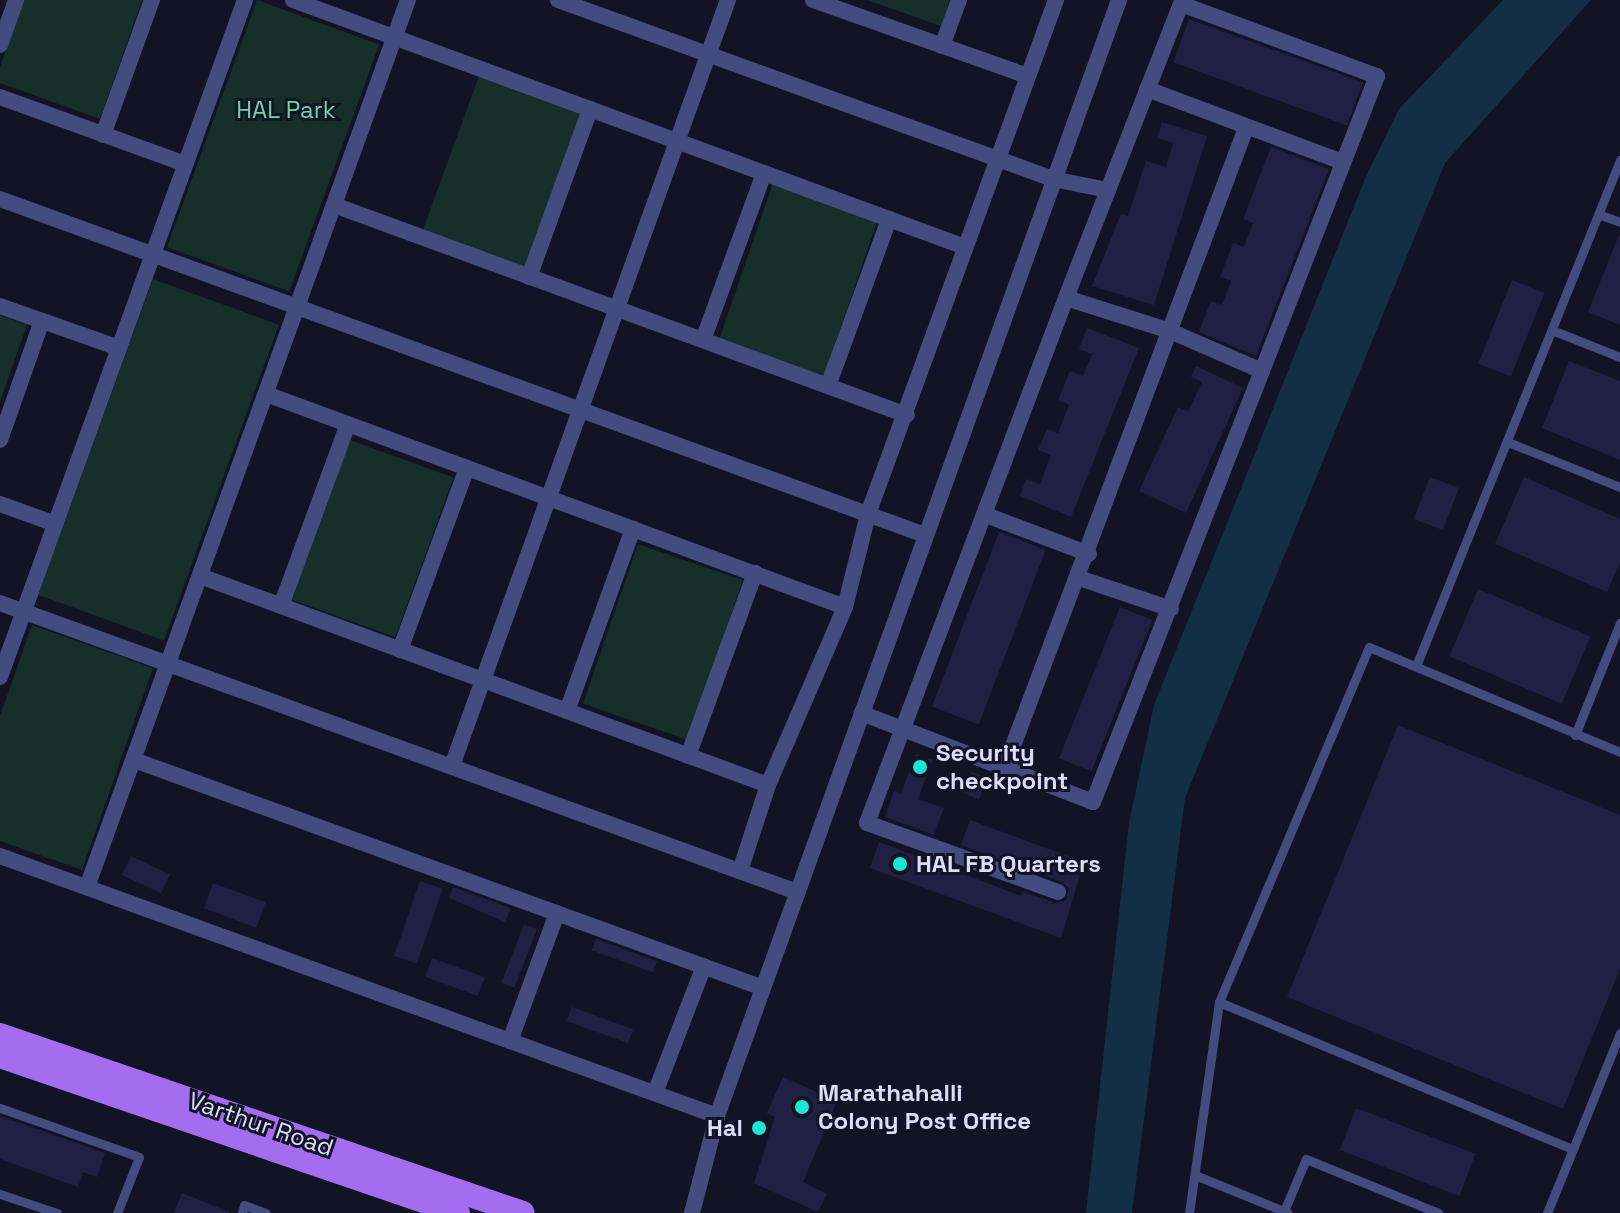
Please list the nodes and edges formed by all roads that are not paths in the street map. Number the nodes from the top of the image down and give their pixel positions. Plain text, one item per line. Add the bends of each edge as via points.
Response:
1 (16, 0) edge
2 (152, 0) edge
3 (245, 0) edge
4 (293, 0) edge
5 (408, 0) edge
6 (558, 0) edge
7 (728, 0) edge
8 (959, 0) edge
9 (1056, 0) edge
10 (1119, 0) edge
11 (817, 1) edge
12 (394, 37) junction
13 (0, 45) edge
14 (942, 46) junction
15 (709, 54) junction
16 (1028, 76) junction
17 (1147, 89) junction
18 (0, 97) edge
19 (590, 109) junction
20 (1246, 128) junction
21 (103, 135) junction
22 (677, 141) junction
23 (998, 159) junction
24 (1620, 160) edge
25 (1342, 162) junction
26 (185, 164) junction
27 (764, 173) junction
28 (1053, 179) junction
29 (1108, 190) junction
30 (0, 199) edge
31 (334, 205) junction
32 (1598, 214) junction
33 (889, 219) junction
34 (1620, 222) edge
35 (965, 247) junction
36 (153, 255) junction
37 (529, 277) junction
38 (1066, 298) junction
39 (0, 306) edge
40 (297, 307) junction
41 (617, 309) junction
42 (42, 321) junction
43 (1552, 330) junction
44 (1170, 331) junction
45 (703, 340) junction
46 (119, 348) junction
47 (1620, 357) edge
48 (1262, 371) junction
49 (828, 386) junction
50 (266, 394) junction
51 (580, 410) junction
52 (907, 415) junction
53 (348, 424) junction
54 (0, 440) edge
55 (1508, 442) junction
56 (467, 468) junction
57 (1620, 487) edge
58 (549, 498) junction
59 (0, 504) edge
60 (868, 514) junction
61 (986, 515) junction
62 (56, 524) junction
63 (633, 529) junction
64 (925, 535) junction
65 (1089, 554) junction
66 (755, 573) junction
67 (200, 576) junction
68 (1079, 578) junction
69 (0, 603) edge
70 (281, 606) junction
71 (845, 607) junction
72 (1171, 609) junction
73 (24, 611) junction
74 (1620, 623) edge
75 (400, 650) junction
76 (168, 664) junction
77 (1416, 666) junction
78 (0, 677) edge
79 (483, 680) junction
80 (567, 711) junction
81 (861, 713) junction
82 (903, 728) junction
83 (1575, 735) junction
84 (1620, 752) edge
85 (688, 756) junction
86 (134, 760) junction
87 (452, 766) junction
88 (1005, 767) junction
89 (768, 785) junction
90 (0, 856) edge
91 (740, 871) junction
92 (87, 887) junction
93 (797, 892) junction
94 (1058, 892) dead end
95 (557, 913) junction
96 (704, 966) junction
97 (763, 988) junction
98 (1219, 1002) junction
99 (1620, 1033) edge
100 (0, 1035) edge
101 (510, 1041) junction
102 (0, 1056) edge
103 (655, 1093) junction
104 (0, 1108) edge
105 (717, 1116) junction
106 (1573, 1149) junction
107 (1195, 1175) junction
108 (0, 1194) edge
109 (1286, 1212) edge
110 (57, 1213) edge
111 (117, 1213) edge
112 (242, 1213) edge
113 (266, 1213) edge
114 (458, 1213) edge
115 (523, 1213) edge
116 (692, 1213) edge
117 (1189, 1213) edge
118 (1438, 1213) edge
119 (1547, 1213) edge

1 - 13 street
2 - 21 street
3 - 26 street
4 - 12 street
5 - 12 street
6 - 15 street
7 - 15 street
8 - 14 street
9 - 16 street
10 - 28 street
11 - 14 street
12 - 19 street
12 - 31 street
14 - 16 street
15 - 22 street
15 - 23 street
16 - 23 street
17 - 20 street
17 - 25 street via 1181,4 1377,76
17 - 29 street
18 - 21 street
19 - 22 street
19 - 37 street
20 - 25 street
20 - 44 street
21 - 26 street
22 - 27 street
22 - 41 street
23 - 28 street
23 - 35 street
24 - 32 lane
25 - 48 street
26 - 36 street
27 - 33 street
27 - 45 street
28 - 29 street
28 - 64 street
29 - 38 street
30 - 36 street
31 - 37 street
31 - 40 street
32 - 34 lane
32 - 43 lane
33 - 35 street
33 - 49 street
35 - 52 street
36 - 40 street
36 - 46 street
37 - 41 street
38 - 44 street
38 - 61 street
39 - 42 street
40 - 50 street
40 - 51 street
41 - 45 street
41 - 51 street
42 - 46 street
42 - 54 street
43 - 47 lane
43 - 55 lane
44 - 48 street
44 - 65 street
45 - 49 street
46 - 62 street
48 - 72 street
49 - 52 street
50 - 53 street
50 - 67 street
51 - 58 street
51 - 60 street
52 - 60 street
53 - 56 street
53 - 70 street
55 - 57 lane
55 - 77 lane
56 - 58 street
56 - 75 street
58 - 63 street
58 - 79 street
59 - 62 street
60 - 64 street
60 - 71 street
61 - 65 street
61 - 82 street
62 - 73 street
63 - 66 street
63 - 80 street
64 - 81 street
65 - 68 street
66 - 71 street
66 - 85 street
67 - 70 street
67 - 76 street
68 - 72 street
68 - 88 street
69 - 73 street
70 - 75 street
71 - 89 street
72 - 88 street via 1093,802
73 - 76 street
73 - 78 street
74 - 83 lane
75 - 79 street
76 - 86 street
76 - 87 street
77 - 83 lane
77 - 98 lane via 1369,647
79 - 80 street
79 - 87 street
80 - 85 street
81 - 82 street
81 - 93 street
82 - 88 street
82 - 94 street via 867,823
83 - 84 lane
85 - 89 street
86 - 92 street
86 - 95 street
87 - 91 street
89 - 91 street
90 - 92 street
91 - 93 street
92 - 101 street
93 - 97 street
95 - 96 street
95 - 101 street
96 - 97 street
96 - 103 street
97 - 105 street
98 - 106 lane
98 - 107 lane
99 - 106 lane
100 - 115 main road, Varthur Road
101 - 103 street
102 - 114 main road, Varthur Road
103 - 105 street
104 - 111 lane via 139,1157
105 - 116 street
106 - 119 lane
107 - 109 lane
107 - 117 lane
108 - 110 lane
109 - 118 lane via 1306,1159
112 - 113 lane via 244,1205

